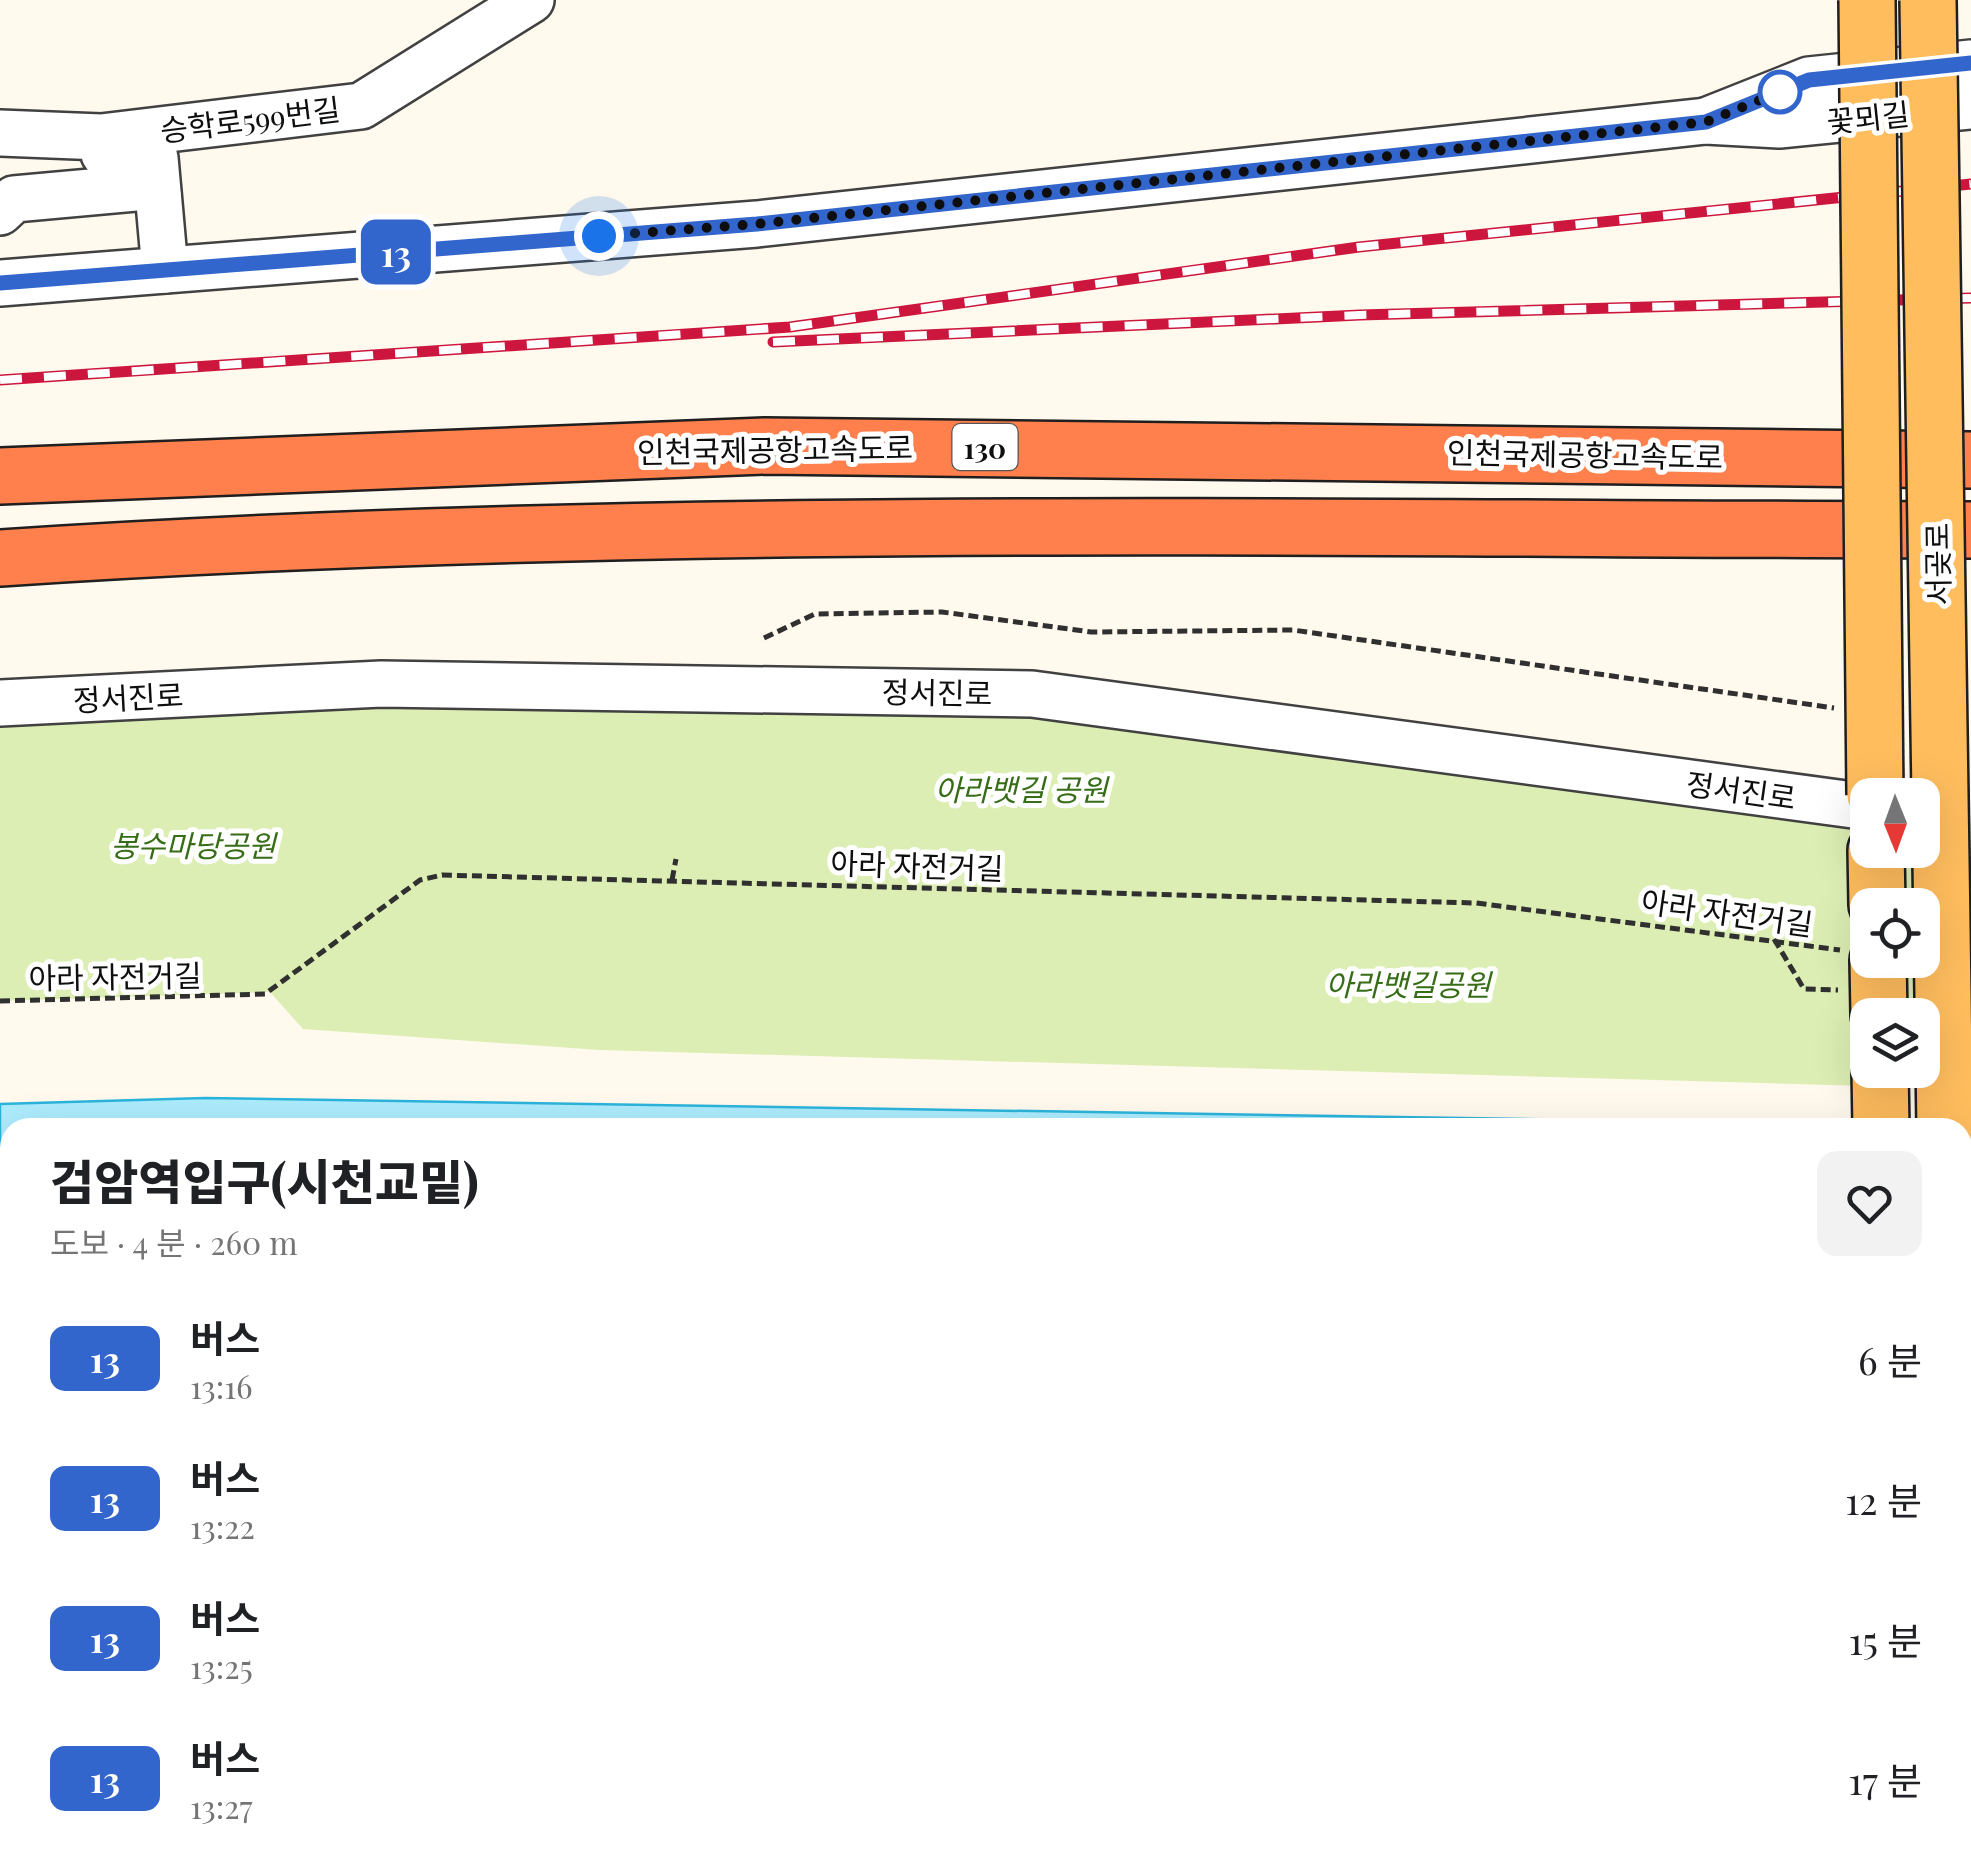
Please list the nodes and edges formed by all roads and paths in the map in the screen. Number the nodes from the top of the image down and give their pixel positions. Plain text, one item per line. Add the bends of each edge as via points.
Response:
1 (531, 0) edge
2 (1866, 0) edge
3 (1928, 0) edge
4 (1971, 63) edge
5 (1971, 106) edge
6 (1706, 122) junction
7 (0, 133) edge
8 (0, 154) edge
9 (158, 194) junction
10 (0, 212) edge
11 (165, 270) junction
12 (0, 283) edge
13 (1971, 460) edge
14 (0, 476) edge
15 (1971, 530) edge
16 (0, 558) edge
17 (764, 638) dead end
18 (0, 703) edge
19 (1835, 708) dead end
20 (1875, 778) edge
21 (1850, 805) edge
22 (676, 859) dead end
23 (672, 880) junction
24 (1774, 940) junction
25 (1863, 979) edge
26 (0, 1001) edge
27 (1880, 1088) edge
28 (1881, 1118) edge
29 (1944, 1118) edge

1 - 7 street, 승학로599번길 via 361,106 100,137
2 - 20 main road, bridge
3 - 29 main road, 서곶로, bridge
4 - 6 street, 꽃뫼길 via 1809,80
5 - 6 street, 꽃뫼길 via 1780,125
6 - 11 street, 꽃뫼길 via 757,224
8 - 9 street via 68,158 144,149 155,158
9 - 10 street via 146,187 14,199
9 - 11 street
11 - 12 street, 꽃뫼길
13 - 14 highway, 인천국제공항고속도로 / 130 via 765,446
15 - 16 highway via 1157,526 534,533
17 - 19 path via 815,614 942,612 1092,632 1292,630
18 - 21 street, 정서진로 via 381,684 1032,694
22 - 23 path
23 - 24 path, 아라 자전거길 via 1476,903
23 - 26 path, 아라 자전거길 via 430,875 265,994
24 - 25 path, 아라 자전거길
24 - 25 path via 1804,989
27 - 28 main road

